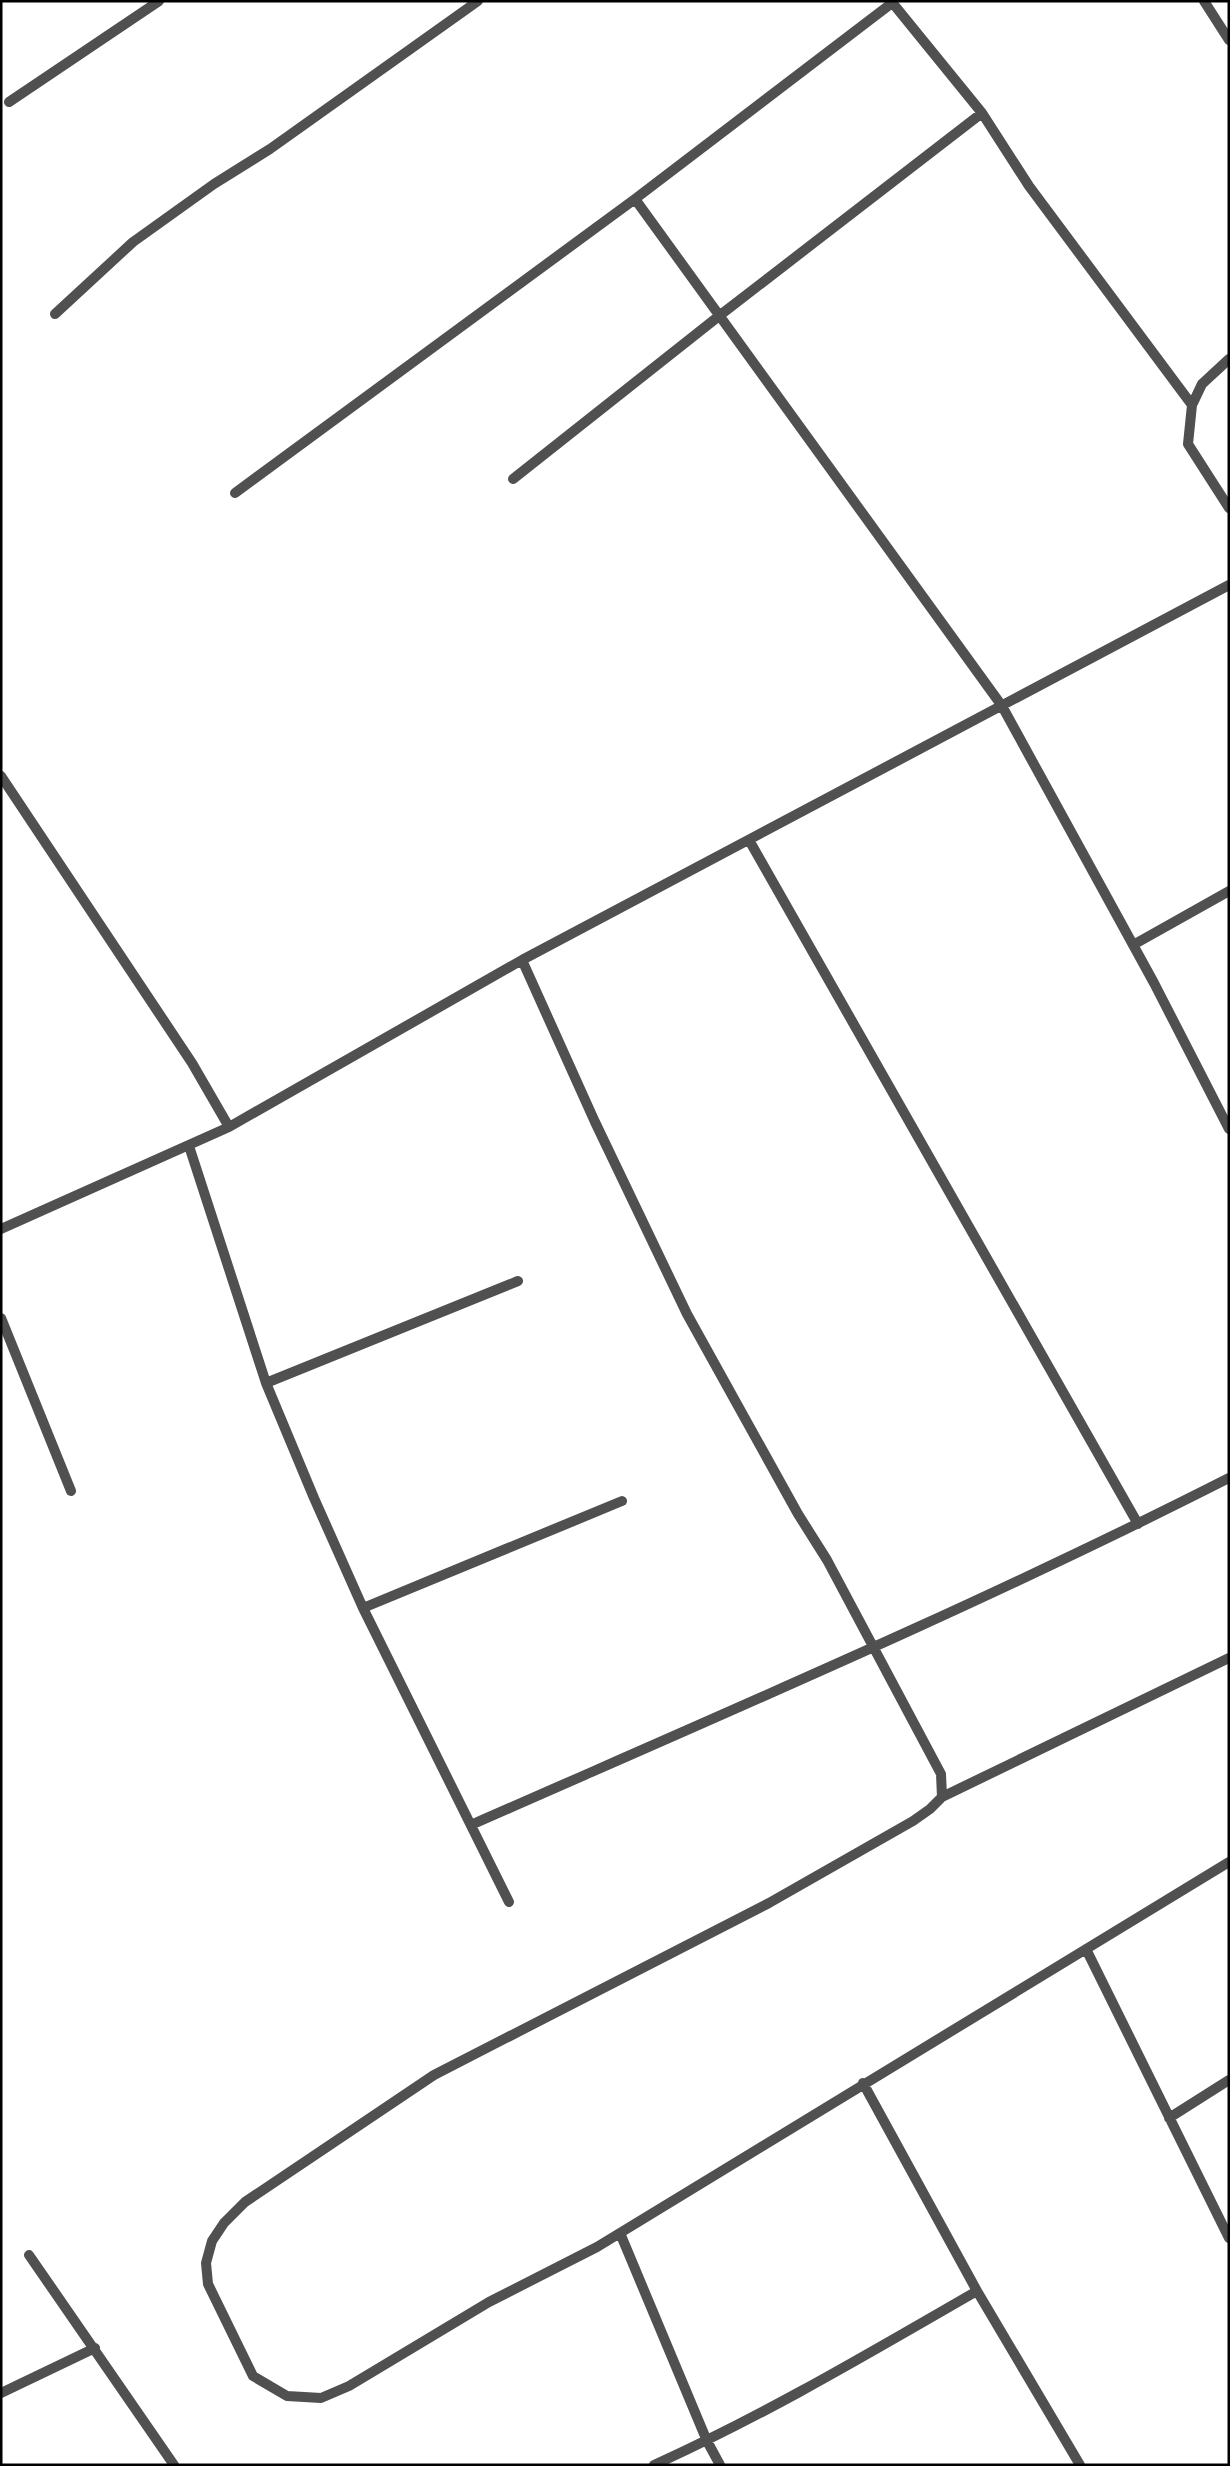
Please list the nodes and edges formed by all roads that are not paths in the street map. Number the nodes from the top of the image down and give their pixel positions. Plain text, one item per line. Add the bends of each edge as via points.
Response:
1 (159, 1) edge
2 (478, 1) edge
3 (1204, 1) edge
4 (892, 2) edge
5 (1229, 40) edge
6 (9, 102) dead end
7 (982, 113) junction
8 (635, 199) junction
9 (55, 314) dead end
10 (718, 316) junction
11 (1229, 359) edge
12 (1192, 405) junction
13 (513, 479) dead end
14 (234, 493) dead end
15 (1229, 508) edge
16 (1229, 585) edge
17 (1002, 706) junction
18 (1, 776) edge
19 (749, 840) junction
20 (1229, 891) edge
21 (1133, 945) junction
22 (522, 960) junction
23 (229, 1127) junction
24 (1229, 1129) edge
25 (189, 1146) junction
26 (1, 1229) edge
27 (518, 1281) dead end
28 (1, 1318) edge
29 (266, 1383) junction
30 (1229, 1478) edge
31 (71, 1491) dead end
32 (622, 1501) dead end
33 (1138, 1524) junction
34 (363, 1608) junction
35 (873, 1648) junction
36 (1229, 1658) edge
37 (942, 1797) junction
38 (471, 1825) junction
39 (1229, 1862) edge
40 (509, 1902) dead end
41 (1086, 1949) junction
42 (1229, 2080) edge
43 (863, 2083) junction
44 (1169, 2118) junction
45 (620, 2233) junction
46 (1229, 2238) edge
47 (29, 2255) dead end
48 (977, 2291) junction
49 (95, 2348) junction
50 (1, 2393) edge
51 (707, 2441) junction
52 (174, 2465) edge
53 (654, 2465) edge
54 (720, 2465) edge
55 (1080, 2465) edge

1 - 6 street
2 - 9 street via 133,242
3 - 5 street
4 - 7 street
4 - 8 street
7 - 10 street
7 - 12 street via 1029,186
8 - 10 street
8 - 14 street
10 - 13 street
10 - 17 street
11 - 12 street via 1202,384
12 - 15 street via 1188,444
16 - 17 street
17 - 19 street
17 - 21 street
18 - 23 street via 192,1063
19 - 22 street
19 - 33 street
20 - 21 street
21 - 24 street
22 - 23 street
22 - 35 street via 687,1314 827,1560
23 - 25 street
25 - 26 street
25 - 29 street
27 - 29 street
28 - 31 street
29 - 34 street
30 - 33 street
32 - 34 street
33 - 35 street
34 - 38 street
35 - 37 street via 941,1774
35 - 38 street
36 - 37 street
37 - 45 street via 913,1821 769,1903 434,2075 246,2202 224,2223 212,2241 206,2263 208,2284 253,2376 287,2396 321,2398 349,2386 489,2302
38 - 40 street
39 - 41 street
41 - 43 street
41 - 44 street
42 - 44 street
43 - 45 street
43 - 48 street
44 - 46 street
45 - 51 street
47 - 49 street
48 - 51 street
48 - 55 street
49 - 50 street
49 - 52 street
51 - 53 street
51 - 54 street

